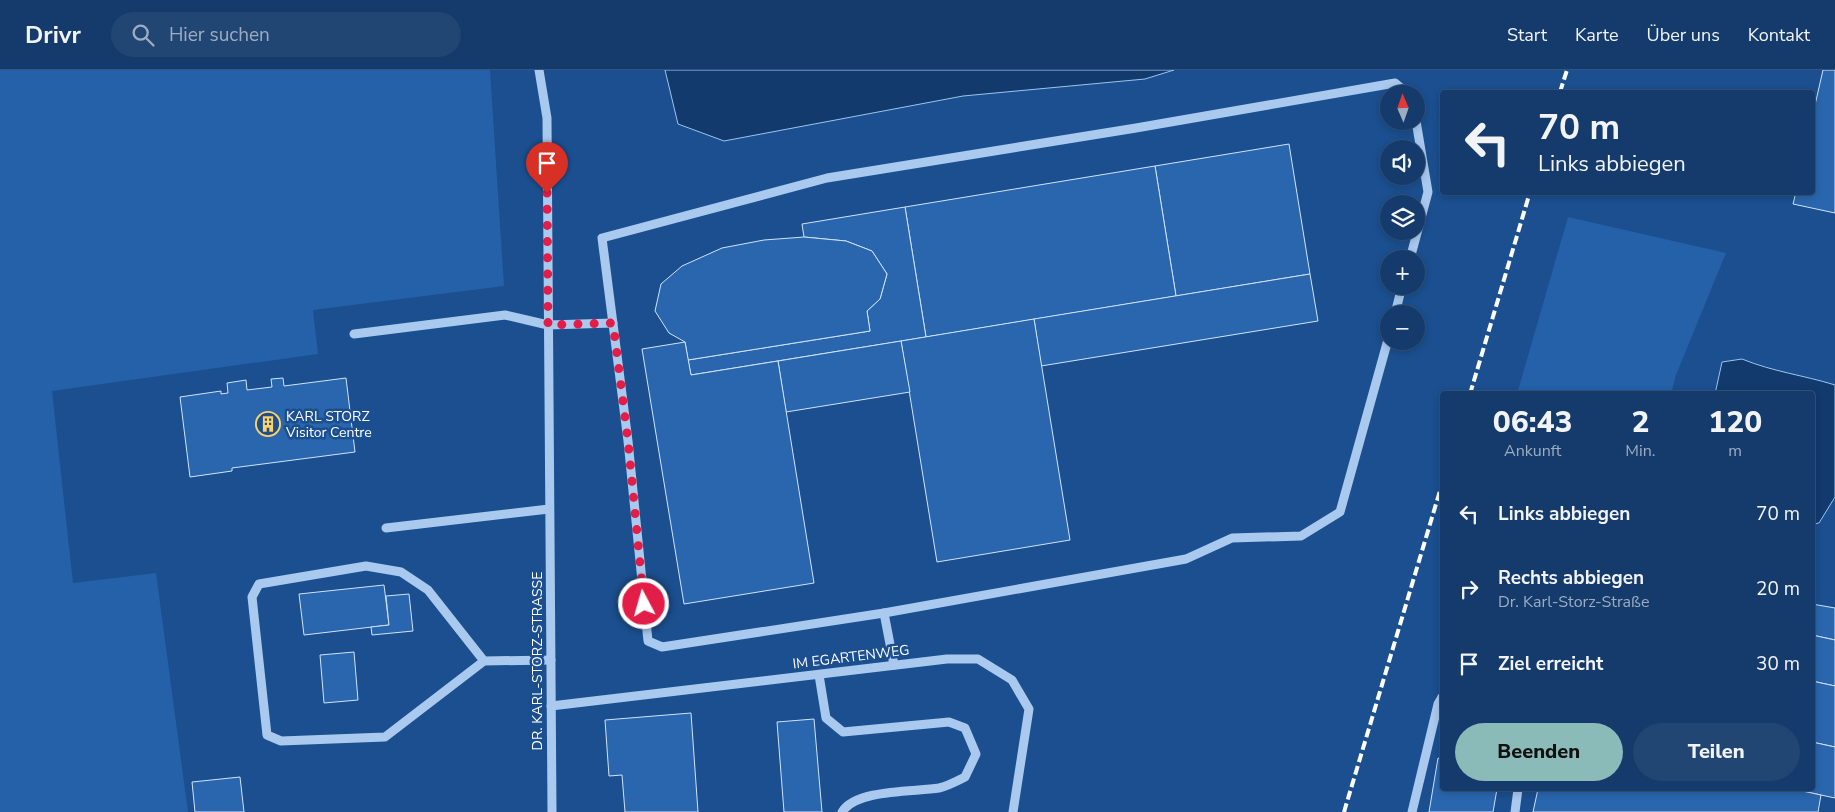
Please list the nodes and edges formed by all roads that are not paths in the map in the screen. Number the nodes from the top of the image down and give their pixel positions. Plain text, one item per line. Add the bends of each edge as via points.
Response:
1 (539, 70) edge
2 (1383, 85) edge
3 (1397, 85) edge
4 (1380, 86) edge
5 (1418, 130) edge
6 (1412, 250) edge
7 (613, 323) junction
8 (548, 325) junction
9 (354, 334) dead end
10 (1385, 350) edge
11 (549, 509) junction
12 (386, 528) dead end
13 (884, 613) junction
14 (484, 660) junction
15 (551, 660) junction
16 (894, 666) junction
17 (819, 674) junction
18 (1440, 700) edge
19 (551, 706) junction
20 (1518, 791) edge
21 (552, 812) edge
22 (842, 812) edge
23 (1013, 812) edge
24 (1412, 812) edge
25 (1515, 812) edge

1 - 8 street, DR. KARL-STORZ-STRASSE via 546,118
2 - 3 street
4 - 7 street via 827,178 602,238
5 - 6 street via 1428,192
7 - 8 street
7 - 13 street via 648,640 662,647
8 - 9 street via 505,315
8 - 11 street, DR. KARL-STORZ-STRASSE
10 - 13 street via 1340,512 1302,536 1232,538 1186,559
11 - 12 street
11 - 15 street, DR. KARL-STORZ-STRASSE
13 - 16 street
14 - 14 street via 428,590 401,572 366,566 259,584 252,598 267,735 281,741 385,737
14 - 15 street
15 - 19 street, DR. KARL-STORZ-STRASSE
16 - 17 street, IM EGARTENWEG
16 - 23 street, IM EGARTENWEG via 978,659 1012,680 1030,709
17 - 19 street, IM EGARTENWEG
17 - 22 street via 826,718 843,732 949,722 965,728 976,754 965,777 942,787 868,796 847,805
18 - 24 street
19 - 21 street, DR. KARL-STORZ-STRASSE
20 - 25 street

